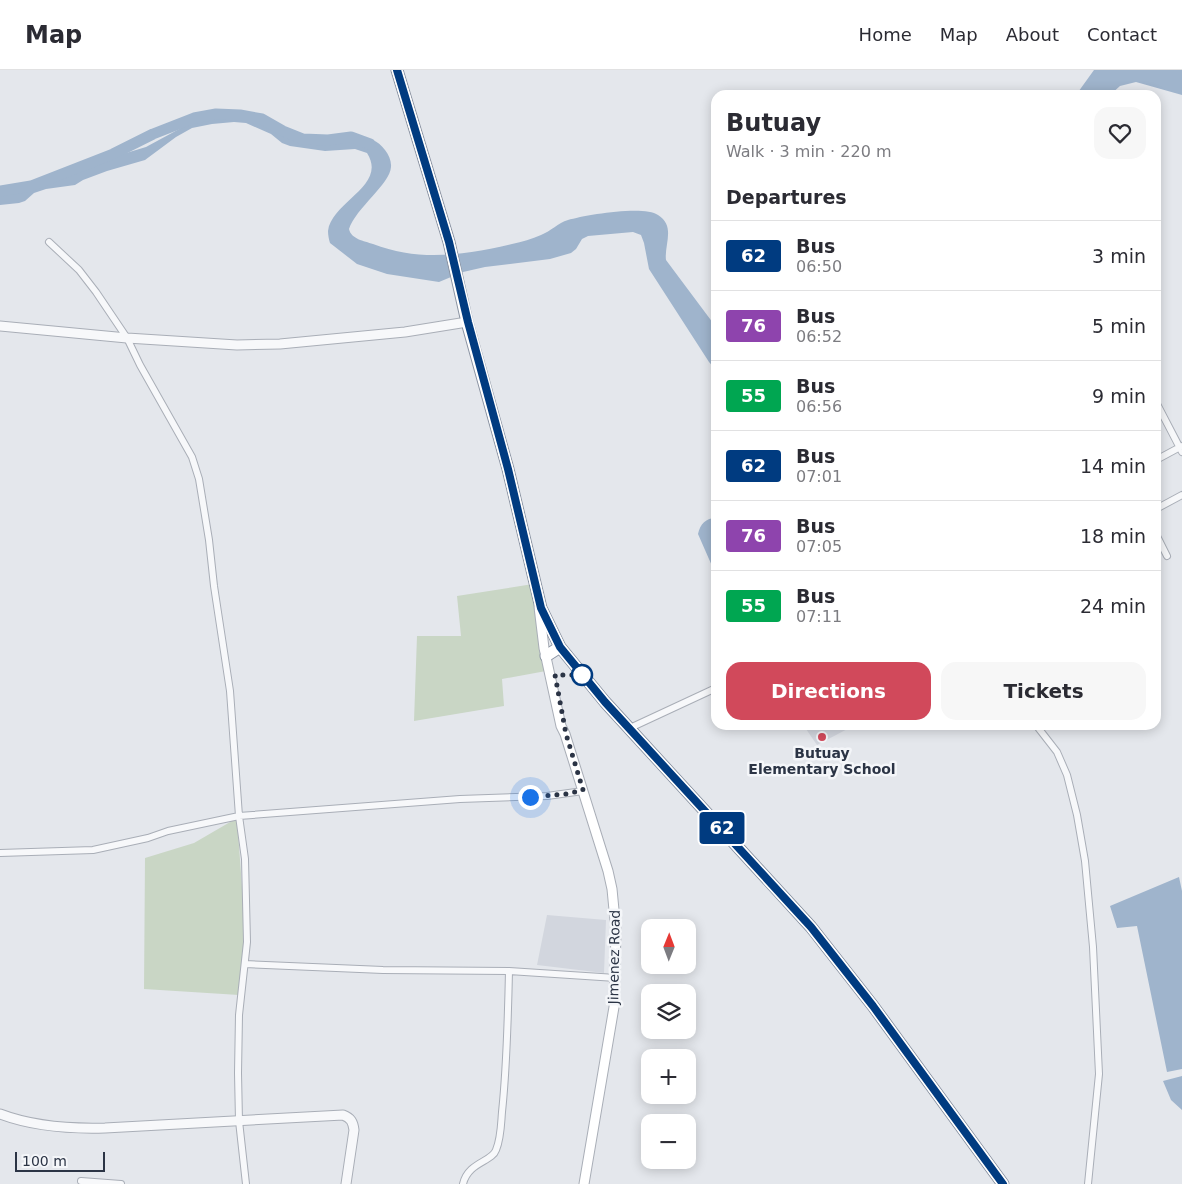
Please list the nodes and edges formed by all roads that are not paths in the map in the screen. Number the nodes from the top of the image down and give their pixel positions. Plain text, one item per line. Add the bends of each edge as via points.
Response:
1 (397, 70) edge
2 (49, 242) dead end
3 (468, 322) junction
4 (0, 326) edge
5 (127, 338) junction
6 (1161, 414) edge
7 (1181, 448) edge
8 (1161, 458) edge
9 (1182, 495) edge
10 (1161, 506) edge
11 (1161, 543) edge
12 (1168, 556) dead end
13 (538, 595) junction
14 (552, 652) junction
15 (711, 690) edge
16 (630, 728) junction
17 (1041, 730) edge
18 (583, 790) junction
19 (239, 816) junction
20 (0, 853) edge
21 (245, 964) junction
22 (508, 971) junction
23 (616, 978) junction
24 (0, 1114) edge
25 (239, 1121) junction
26 (81, 1181) dead end
27 (121, 1184) edge
28 (246, 1184) edge
29 (346, 1184) edge
30 (464, 1184) edge
31 (584, 1184) edge
32 (1003, 1184) edge
33 (1088, 1184) edge

1 - 3 highway via 449,242
2 - 5 street via 79,270
3 - 5 street via 405,332 280,344 237,345
3 - 13 highway
4 - 5 street
5 - 19 street via 192,457 199,479 230,691
6 - 7 street
7 - 8 street
9 - 10 street
11 - 12 street
13 - 14 main road, Jimenez Road
13 - 14 highway
14 - 16 highway
14 - 18 main road, Jimenez Road via 566,734
15 - 16 street
16 - 32 highway via 811,927
17 - 33 street via 1057,752 1067,775 1085,861 1093,947 1098,1074
18 - 19 street via 548,796 460,799
18 - 23 main road, Jimenez Road via 612,889
19 - 20 street via 93,850
19 - 21 street via 248,918
21 - 22 street
21 - 25 street via 240,1015
22 - 23 street
22 - 30 street via 505,1088 496,1151 472,1168
23 - 31 main road, Jimenez Road
24 - 25 street via 40,1125 70,1128
25 - 28 street
25 - 29 street via 337,1114 349,1118 354,1130
26 - 27 street

